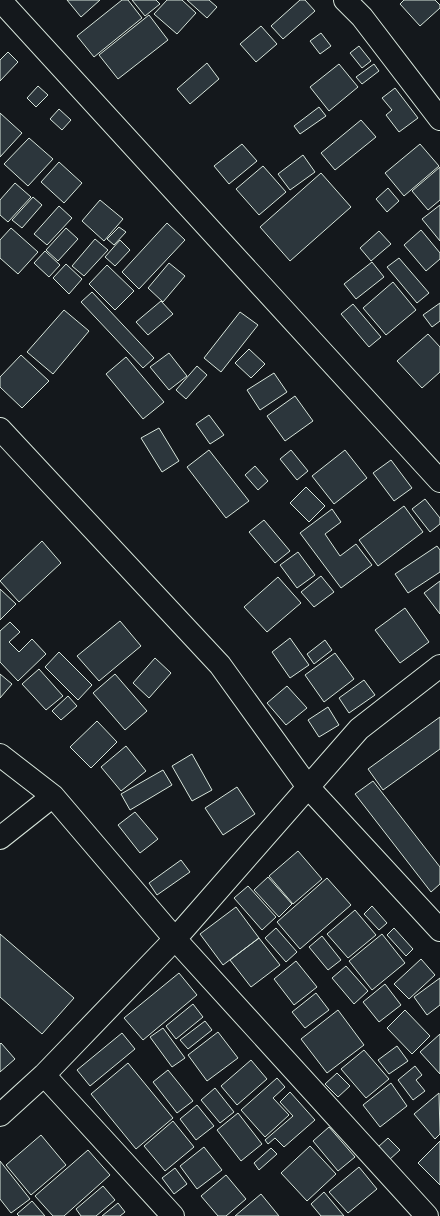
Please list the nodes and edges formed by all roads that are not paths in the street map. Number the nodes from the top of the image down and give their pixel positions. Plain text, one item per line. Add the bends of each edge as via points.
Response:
1 (0, 0) edge
2 (345, 0) edge
3 (440, 119) edge
4 (0, 429) edge
5 (440, 481) edge
6 (440, 666) edge
7 (0, 755) edge
8 (308, 787) junction
9 (53, 796) junction
10 (0, 838) edge
11 (440, 930) edge
12 (175, 939) junction
13 (44, 1075) junction
14 (0, 1115) edge
15 (173, 1216) edge
16 (427, 1216) edge

1 - 5 street
2 - 3 street
4 - 8 street via 220,665
6 - 8 street via 359,729
7 - 9 street
8 - 11 street
8 - 12 street
9 - 10 street
9 - 12 street
12 - 13 street
12 - 16 street
13 - 14 street
13 - 15 street

